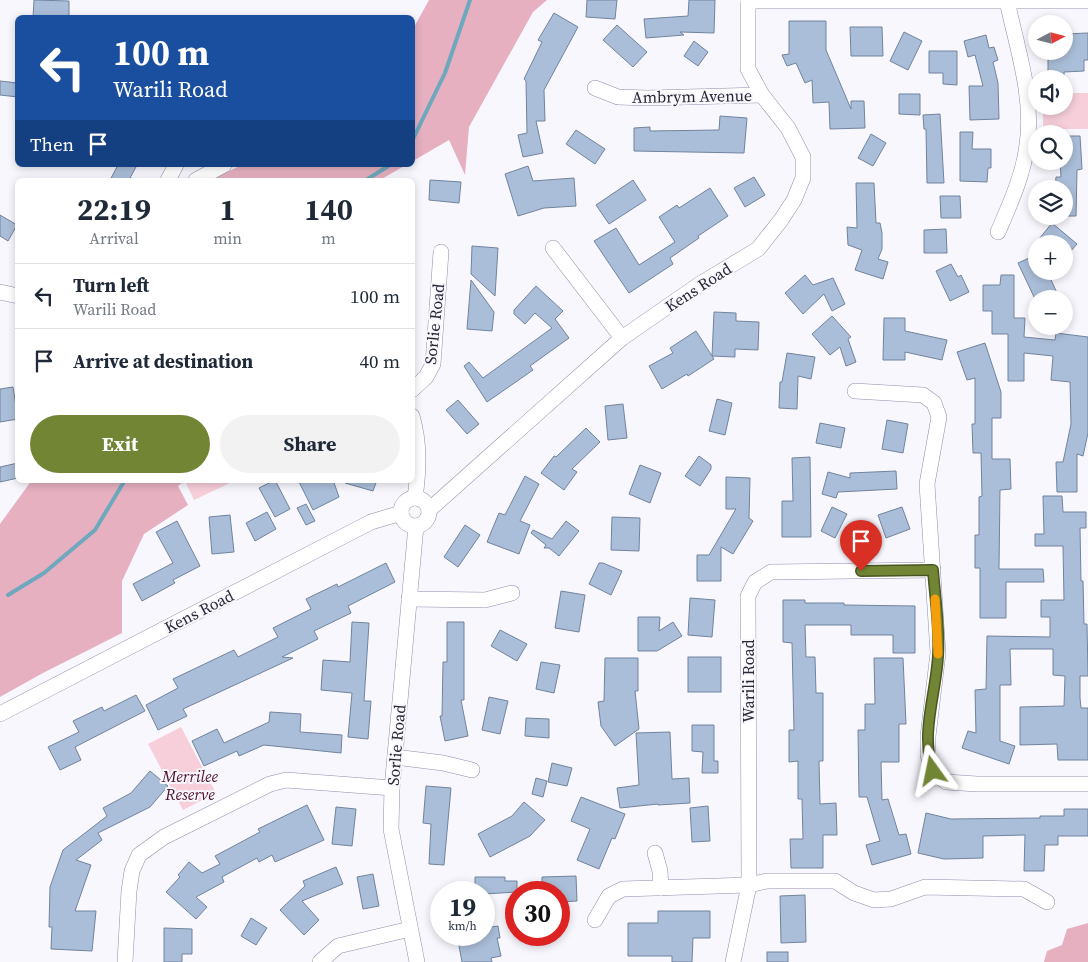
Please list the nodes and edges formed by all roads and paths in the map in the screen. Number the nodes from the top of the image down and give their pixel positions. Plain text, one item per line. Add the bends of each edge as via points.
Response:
1 (748, 0) edge
2 (916, 0) edge
3 (1007, 1) junction
4 (1088, 1) edge
5 (594, 88) dead end
6 (762, 95) junction
7 (220, 167) edge
8 (200, 178) edge
9 (998, 232) dead end
10 (553, 248) dead end
11 (441, 252) dead end
12 (0, 292) edge
13 (15, 295) edge
14 (622, 338) junction
15 (415, 387) edge
16 (855, 391) dead end
17 (415, 426) edge
18 (415, 498) junction
19 (430, 510) junction
20 (401, 513) junction
21 (416, 526) junction
22 (933, 570) junction
23 (512, 593) dead end
24 (409, 599) junction
25 (0, 714) edge
26 (395, 757) junction
27 (472, 770) dead end
28 (1088, 784) edge
29 (392, 788) junction
30 (655, 853) dead end
31 (749, 885) junction
32 (661, 888) junction
33 (1046, 902) dead end
34 (595, 920) dead end
35 (410, 929) junction
36 (125, 962) edge
37 (320, 962) edge
38 (417, 962) edge
39 (733, 962) edge

1 - 2 street
1 - 6 street, Kens Road via 748,69
2 - 3 street
3 - 4 street
3 - 9 street via 1025,82 1029,118 1019,183
5 - 6 street, Ambrym Avenue via 618,97 640,98
6 - 14 street, Kens Road via 788,128 803,157 803,178 794,200 758,249
7 - 8 street
10 - 14 street
11 - 15 street, Sorlie Road via 433,364
12 - 13 street
14 - 19 street, Kens Road
16 - 22 street via 923,396 934,403 939,417 927,484
17 - 18 street via 419,470
18 - 19 street
18 - 20 street via 404,503
19 - 21 street via 425,523
20 - 21 street via 406,523
20 - 25 street, Kens Road via 371,522
21 - 24 street, Sorlie Road
22 - 28 street via 938,654 928,746 933,771 946,782
22 - 31 street, Warili Road via 771,572 755,582 748,596
23 - 24 street via 485,600
24 - 26 street, Sorlie Road
26 - 27 street via 443,762
26 - 29 street, Sorlie Road
29 - 35 street, Sorlie Road via 391,829
29 - 36 street via 286,780 270,784 164,837 139,855 132,871
30 - 32 street
31 - 32 street
31 - 33 street via 767,881 835,881 854,894 874,900 891,899 925,887 1024,889
31 - 39 street, Warili Road
32 - 34 street via 623,889 609,896
35 - 37 street via 338,946
35 - 38 street, Sorlie Road

